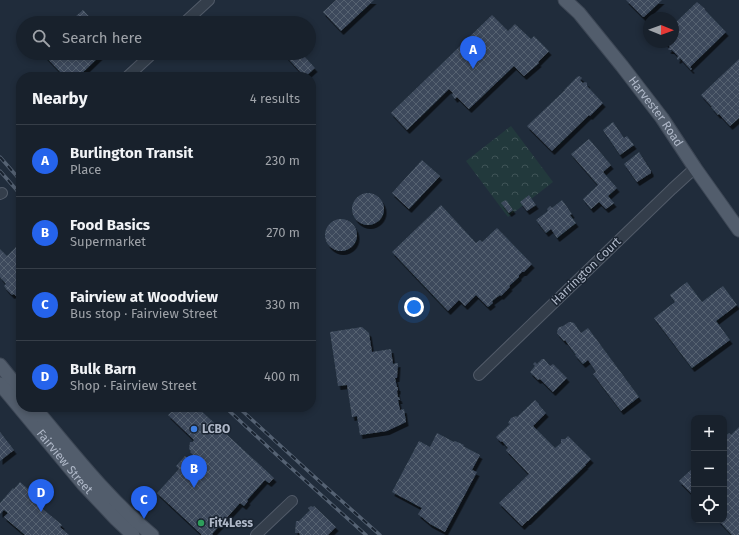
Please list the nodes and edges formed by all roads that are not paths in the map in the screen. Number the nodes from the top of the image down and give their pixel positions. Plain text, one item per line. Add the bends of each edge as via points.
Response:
1 (209, 0) edge
2 (565, 0) edge
3 (192, 16) edge
4 (145, 60) edge
5 (132, 72) edge
6 (695, 168) junction
7 (739, 230) edge
8 (0, 364) edge
9 (479, 375) dead end
10 (0, 384) edge
11 (16, 385) edge
12 (16, 403) edge
13 (23, 412) edge
14 (38, 412) edge
15 (292, 501) dead end
16 (133, 535) edge
17 (152, 535) edge
18 (256, 535) edge

1 - 3 street
2 - 6 main road, Harvester Road via 579,13 622,66 662,118
4 - 5 street
6 - 7 main road, Harvester Road
6 - 9 street, Harrington Court
8 - 11 main road
10 - 12 main road, Fairview Street
13 - 16 main road, Fairview Street via 83,484
14 - 17 main road, Fairview Street via 113,499
15 - 18 street

